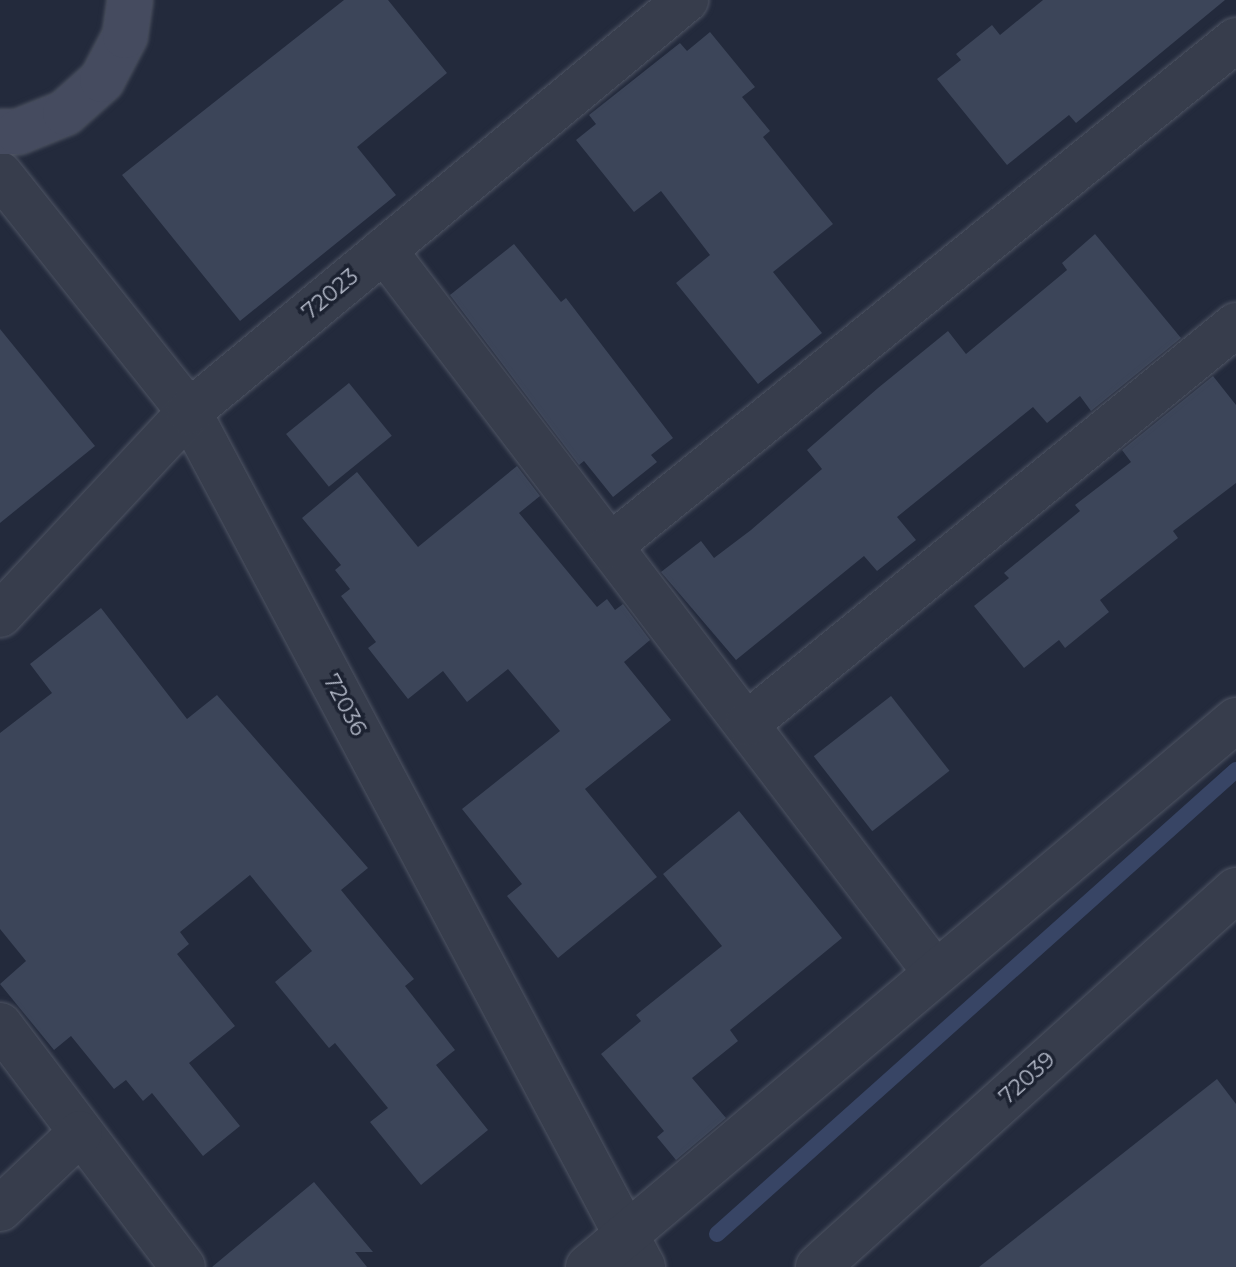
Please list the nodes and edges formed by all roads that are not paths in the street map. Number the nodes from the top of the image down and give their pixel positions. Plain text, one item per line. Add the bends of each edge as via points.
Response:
1 (130, 0) edge
2 (686, 0) edge
3 (1236, 40) edge
4 (0, 132) edge
5 (0, 174) edge
6 (384, 250) junction
7 (1236, 325) edge
8 (189, 412) junction
9 (610, 546) junction
10 (0, 615) edge
11 (1236, 720) edge
12 (748, 723) junction
13 (1236, 890) edge
14 (935, 972) junction
15 (0, 1025) edge
16 (80, 1133) junction
17 (0, 1209) edge
18 (635, 1250) edge
19 (183, 1267) edge
20 (588, 1267) edge
21 (818, 1267) edge

1 - 4 main road via 125,36 102,80 65,113 18,132
2 - 6 street, 72023
3 - 9 street
5 - 8 street, 72036
6 - 8 street, 72023
6 - 9 street
7 - 12 street
8 - 10 street, 72023
8 - 18 street, 72036
9 - 12 street
11 - 14 street
12 - 14 street
13 - 21 street, 72039
14 - 18 street
15 - 16 street
16 - 17 street
16 - 19 street
18 - 20 street

